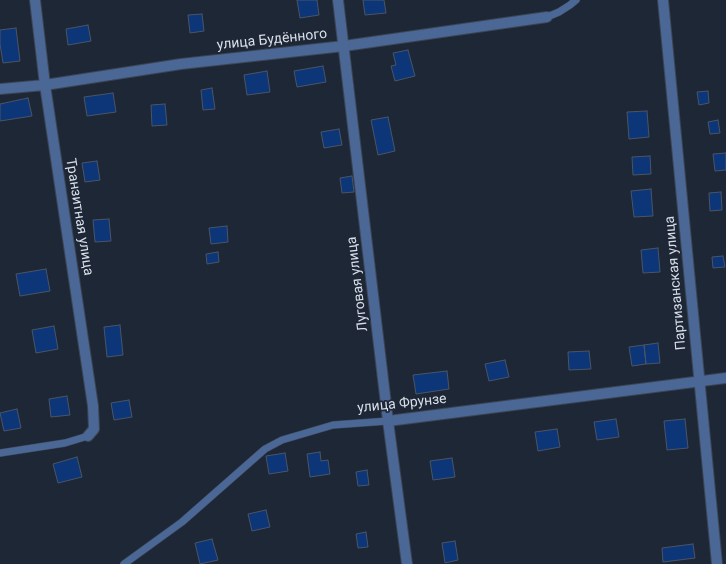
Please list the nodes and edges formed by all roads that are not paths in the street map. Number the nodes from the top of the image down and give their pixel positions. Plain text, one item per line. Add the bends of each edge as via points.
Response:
1 (34, 0) edge
2 (338, 0) edge
3 (576, 0) edge
4 (663, 0) edge
5 (547, 17) joint
6 (344, 46) junction
7 (45, 85) junction
8 (0, 89) edge
9 (726, 378) edge
10 (699, 381) junction
11 (388, 421) junction
12 (88, 436) joint
13 (0, 452) edge
14 (124, 564) edge
15 (407, 564) edge
16 (717, 564) edge

1 - 7 street, Транзитная улица
2 - 6 street, Луговая улица
3 - 5 lane
4 - 10 street, Партизанская улица
5 - 6 street, улица Будённого
6 - 7 street, улица Будённого via 181,64
6 - 11 street, Луговая улица
7 - 8 street, улица Будённого
7 - 12 street, Транзитная улица via 93,406 94,429
9 - 10 street, улица Фрунзе
10 - 11 street, улица Фрунзе
10 - 16 street, Партизанская улица
11 - 14 lane, улица Фрунзе via 333,425 282,440 265,449 182,522
11 - 15 street, Луговая улица
12 - 13 lane

